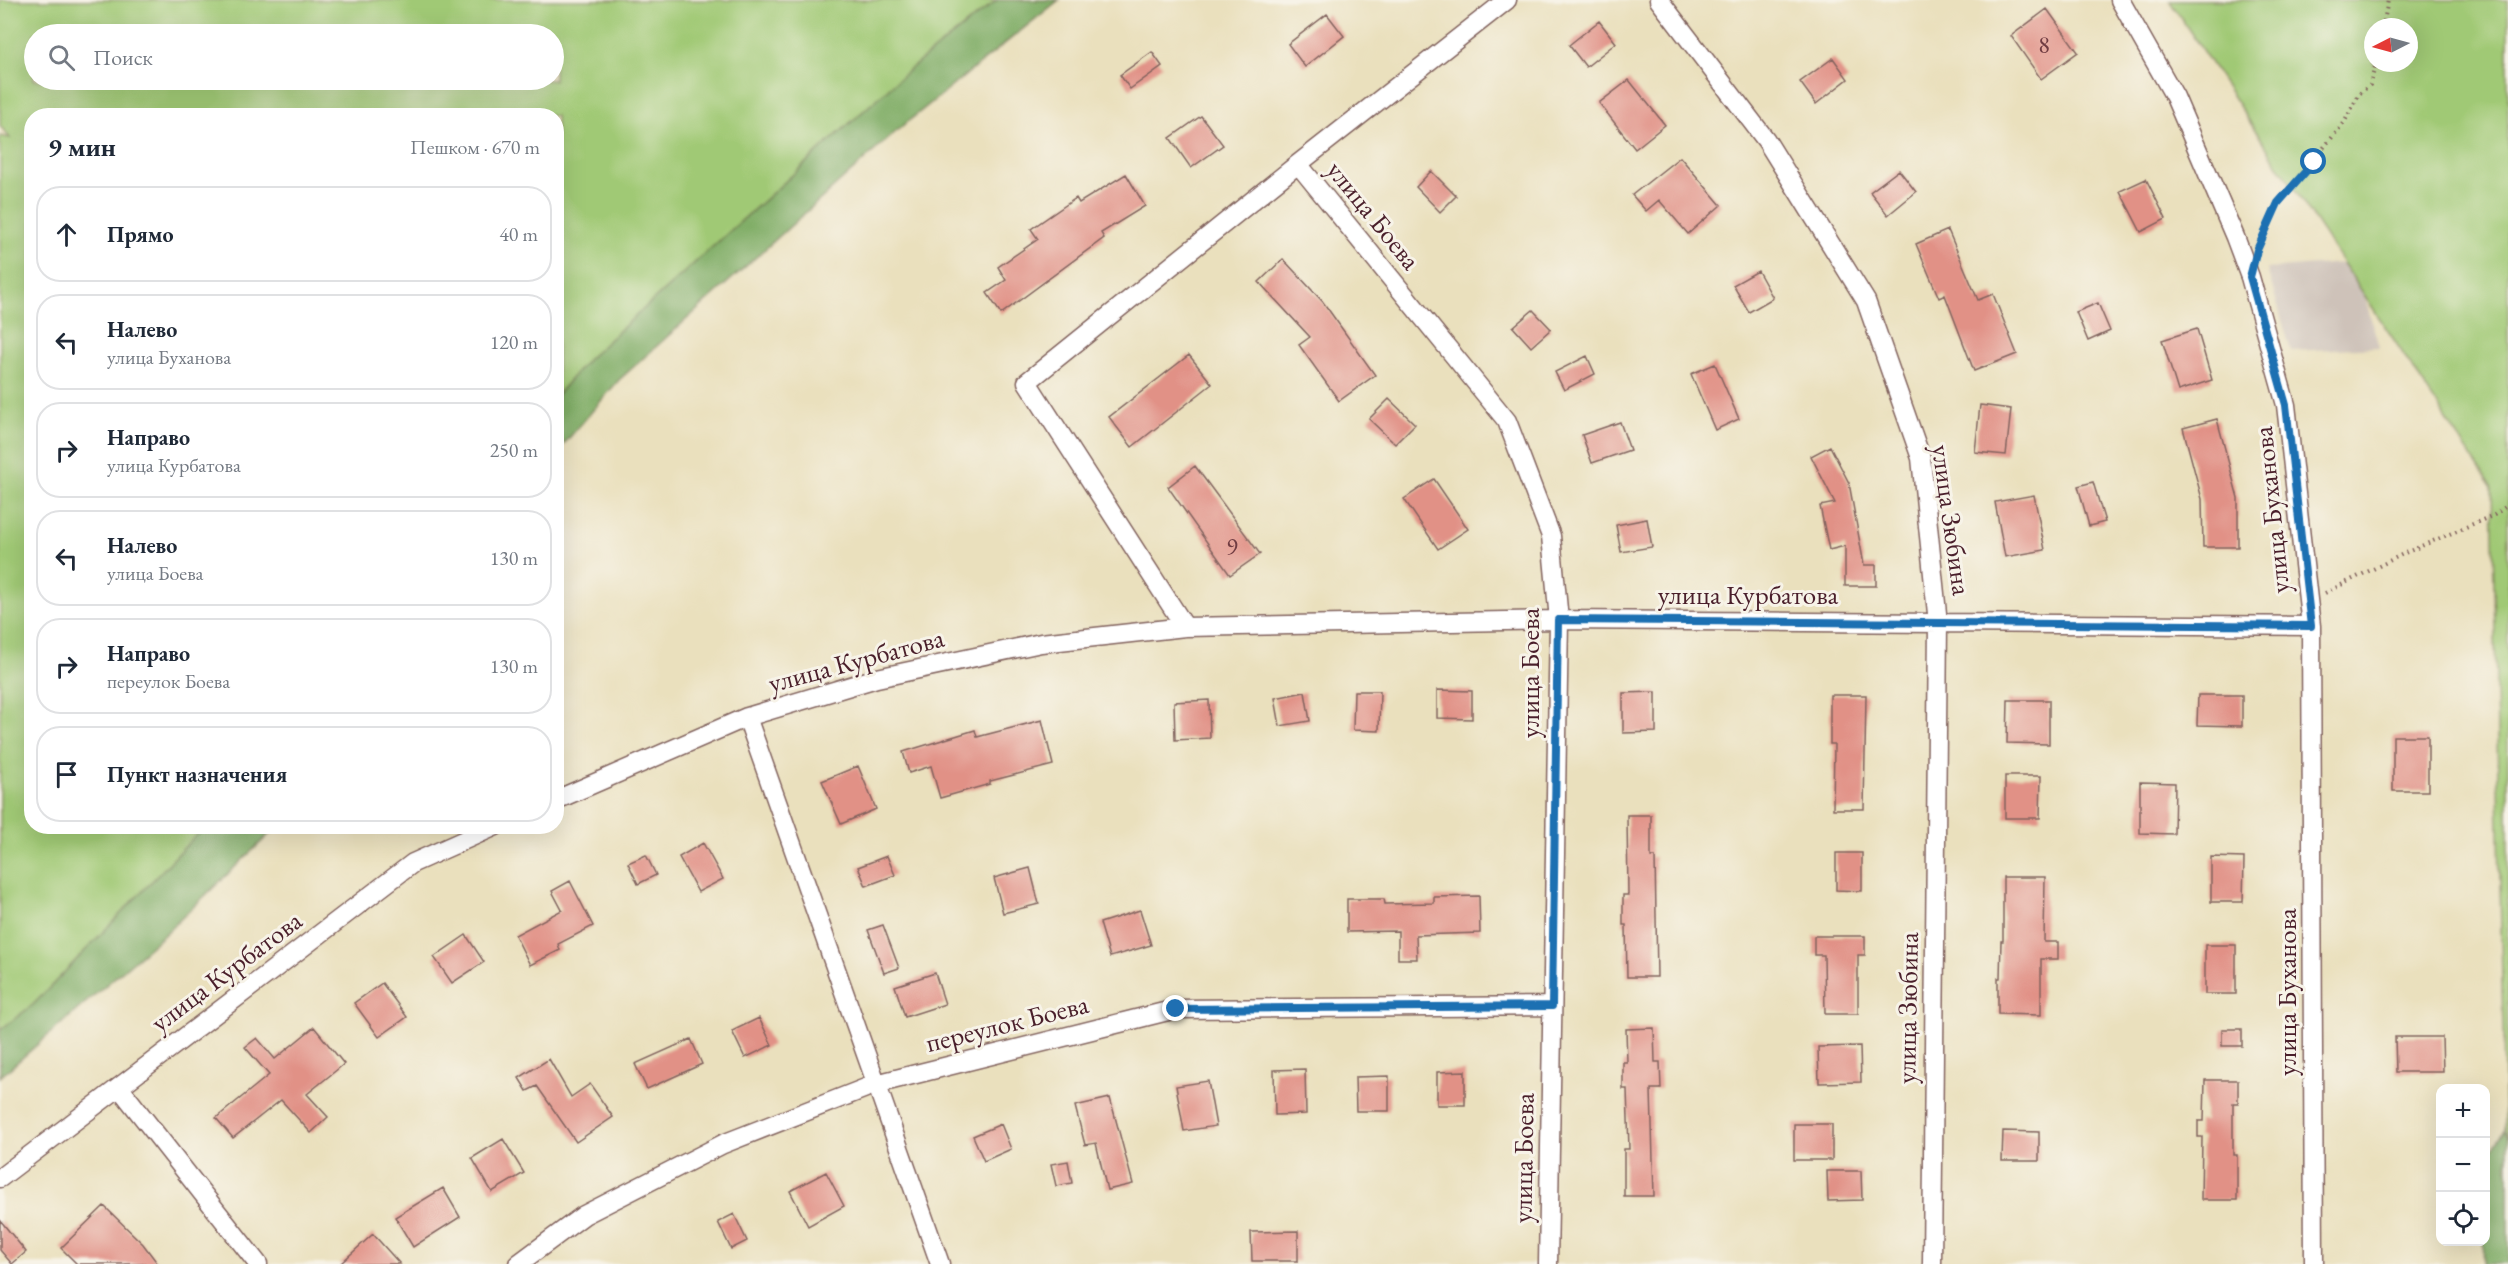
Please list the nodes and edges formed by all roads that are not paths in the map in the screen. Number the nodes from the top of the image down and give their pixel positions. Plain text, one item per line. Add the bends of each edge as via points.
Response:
1 (1507, 0) edge
2 (1659, 0) edge
3 (2120, 0) edge
4 (1298, 164) junction
5 (1558, 620) junction
6 (1938, 623) junction
7 (2311, 626) junction
8 (1185, 627) junction
9 (747, 717) junction
10 (564, 797) edge
11 (478, 834) edge
12 (1552, 1006) junction
13 (876, 1084) junction
14 (119, 1087) junction
15 (0, 1178) edge
16 (258, 1264) edge
17 (518, 1264) edge
18 (939, 1264) edge
19 (1548, 1264) edge
20 (1932, 1264) edge
21 (2314, 1264) edge

1 - 4 street
2 - 6 street, улица Зюбина via 1766,140 1866,301 1921,458
3 - 7 street, улица Буханова via 2175,97 2250,277 2286,405
4 - 5 street, улица Боева via 1507,422 1551,536
4 - 8 street via 1027,382
5 - 6 street, улица Курбатова
5 - 8 street, улица Курбатова
5 - 12 street, улица Боева
6 - 7 street, улица Курбатова
6 - 20 street, улица Зюбина
7 - 21 street, улица Буханова
8 - 9 street, улица Курбатова via 1041,643 877,678
9 - 10 street, улица Курбатова
9 - 13 street
11 - 14 street, улица Курбатова via 413,863
12 - 13 street, переулок Боева via 1176,1009
12 - 19 street, улица Боева
13 - 17 street, переулок Боева via 723,1144 584,1215
13 - 18 street
14 - 15 street, улица Курбатова
14 - 16 street

